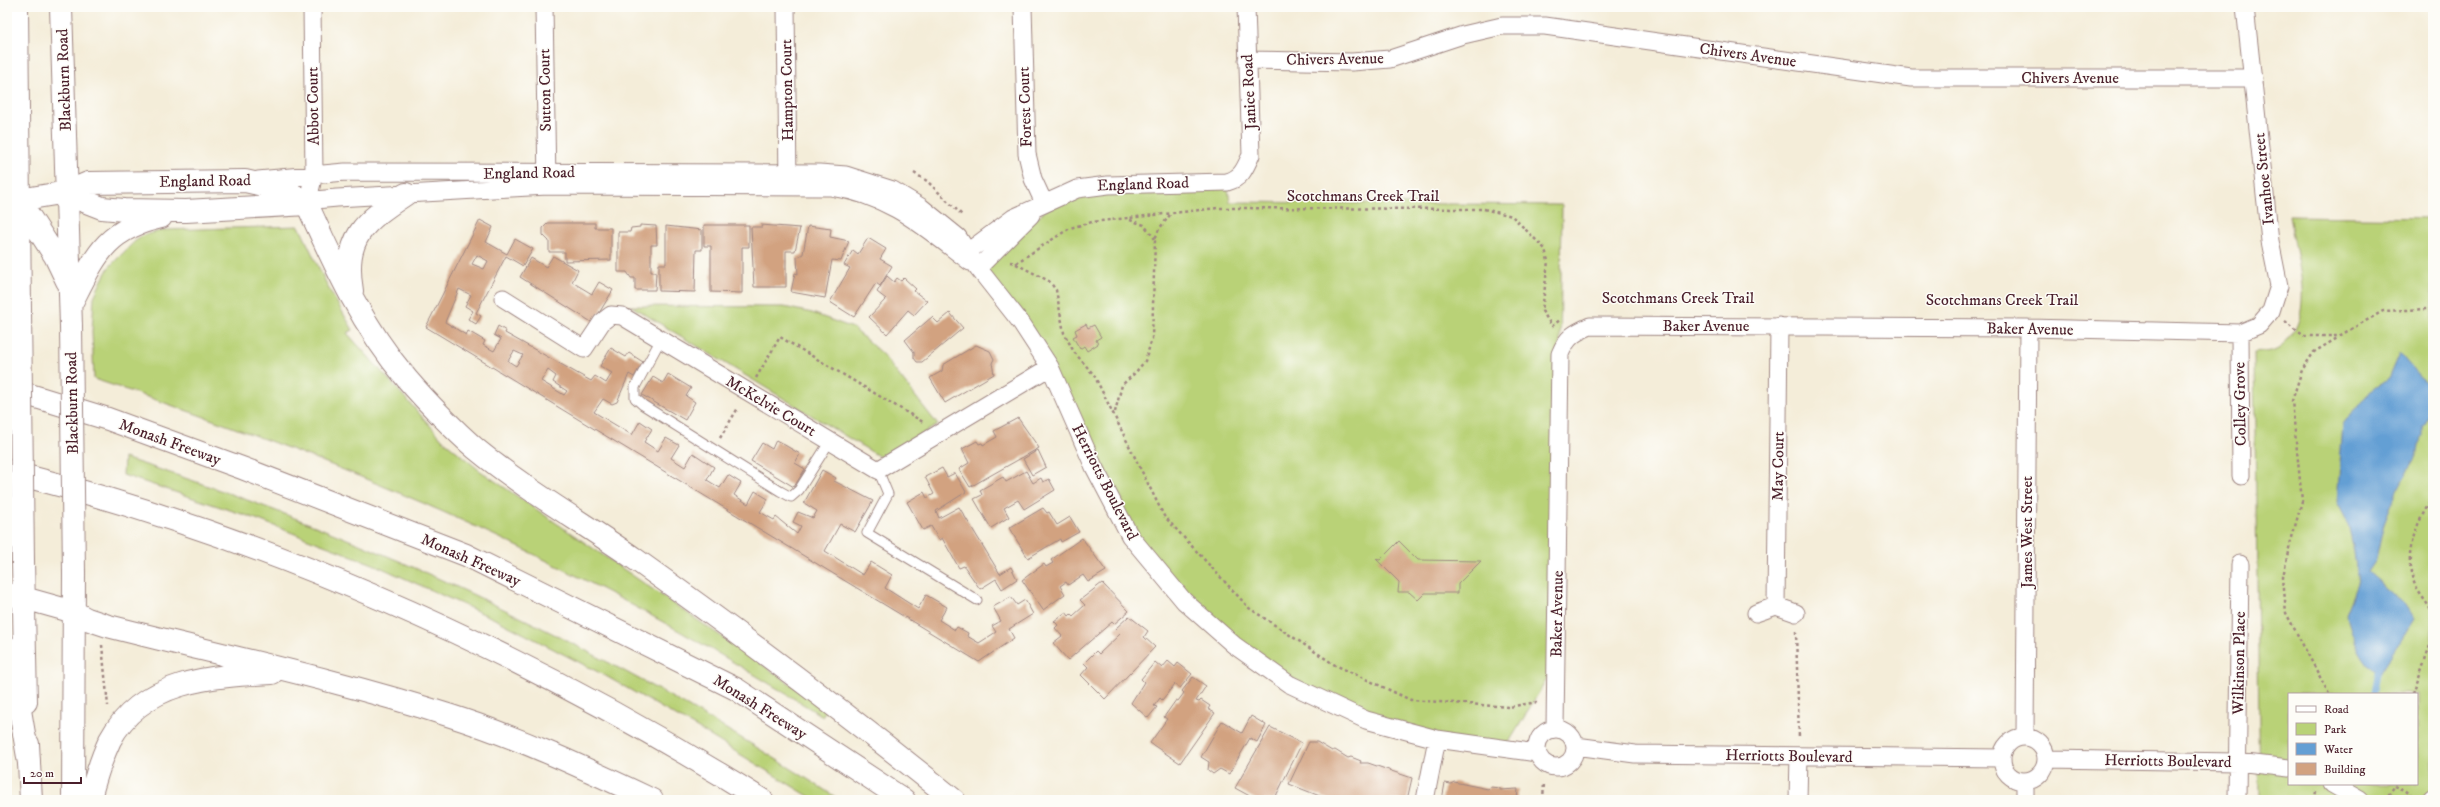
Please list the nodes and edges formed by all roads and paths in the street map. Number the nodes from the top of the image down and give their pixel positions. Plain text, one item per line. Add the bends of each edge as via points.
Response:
1 (16, 7) edge
2 (61, 7) edge
3 (312, 7) edge
4 (544, 7) edge
5 (786, 7) edge
6 (1023, 7) edge
7 (1246, 7) edge
8 (2245, 7) edge
9 (7, 30) edge
10 (1247, 60) junction
11 (2254, 78) junction
12 (914, 172) dead end
13 (314, 174) junction
14 (1242, 174) joint
15 (547, 179) junction
16 (788, 180) junction
17 (245, 181) junction
18 (406, 183) junction
19 (67, 192) junction
20 (13, 200) edge
21 (1044, 203) junction
22 (307, 204) junction
23 (186, 211) junction
24 (1170, 215) junction
25 (967, 219) dead end
26 (1126, 220) junction
27 (1155, 240) junction
28 (965, 253) junction
29 (1003, 260) dead end
30 (1016, 263) junction
31 (978, 268) junction
32 (71, 297) junction
33 (503, 298) dead end
34 (353, 302) junction
35 (2272, 311) junction
36 (2433, 312) edge
37 (1565, 318) dead end
38 (1779, 326) junction
39 (2028, 328) junction
40 (2240, 333) junction
41 (2339, 336) junction
42 (661, 339) junction
43 (1050, 367) junction
44 (7, 388) edge
45 (748, 392) junction
46 (1114, 413) junction
47 (932, 438) junction
48 (830, 441) junction
49 (713, 449) junction
50 (878, 470) junction
51 (14, 473) edge
52 (2241, 476) dead end
53 (2433, 497) edge
54 (2240, 564) dead end
55 (15, 596) edge
56 (977, 600) dead end
57 (1776, 606) junction
58 (74, 612) junction
59 (1756, 613) dead end
60 (1796, 613) joint
61 (2433, 616) edge
62 (2433, 637) edge
63 (102, 643) dead end
64 (7, 647) edge
65 (293, 672) junction
66 (2328, 693) edge
67 (2412, 693) edge
68 (1555, 698) junction
69 (1555, 728) junction
70 (117, 729) junction
71 (2025, 736) junction
72 (1436, 740) junction
73 (1576, 746) junction
74 (1537, 753) junction
75 (1799, 756) junction
76 (2002, 758) junction
77 (2047, 759) junction
78 (2237, 762) junction
79 (29, 763) junction
80 (2288, 768) edge
81 (2025, 781) junction
82 (1544, 783) dead end
83 (2334, 785) edge
84 (2396, 785) edge
85 (2414, 797) dead end
86 (2433, 797) edge
87 (31, 800) edge
88 (73, 800) edge
89 (86, 800) edge
90 (652, 800) edge
91 (762, 800) edge
92 (904, 800) edge
93 (954, 800) edge
94 (1425, 800) edge
95 (1543, 800) edge
96 (1798, 800) edge
97 (2025, 800) edge
98 (2237, 800) edge
99 (2360, 800) edge
100 (2385, 800) edge
101 (2430, 800) edge

1 - 9 main road
1 - 20 main road
2 - 19 main road, Blackburn Road
3 - 13 street, Abbot Court
4 - 15 street, Sutton Court
5 - 16 street, Hampton Court
6 - 21 street, Forest Court via 1027,154 1033,179
7 - 10 street, Janice Road
8 - 11 street, Ivanhoe Street
10 - 11 street, Chivers Avenue via 1352,62 1390,59 1463,35 1502,26 1545,26 1911,78
10 - 14 street, Janice Road via 1251,155
11 - 35 street, Ivanhoe Street via 2270,241 2279,286
12 - 25 path
13 - 17 street, England Road
13 - 18 street, England Road
13 - 22 street, Abbot Court
14 - 21 street, England Road via 1236,180 1227,182 1096,185 1068,192
15 - 16 street, England Road
15 - 18 street, England Road
16 - 28 street, England Road via 838,174 905,204
17 - 19 main road, England Road via 94,182 79,185
17 - 22 main road via 286,190
18 - 22 street, England Road via 315,200
18 - 34 main road via 370,219 356,239 350,269
19 - 20 main road, England Road
19 - 23 main road, England Road via 102,208
19 - 32 main road, Blackburn Road
20 - 32 main road via 55,256
20 - 51 main road, bridge via 20,311
21 - 28 street, England Road via 1003,224
21 - 31 street, England Road
22 - 23 main road, England Road
22 - 34 main road
23 - 32 main road via 142,222 112,238 94,260
24 - 26 path, Scotchmans Creek Trail
24 - 27 path via 1161,225
24 - 37 path, Scotchmans Creek Trail via 1218,208 1368,207 1484,209 1512,216 1545,249 1548,260 1542,311 1552,326
26 - 27 path via 1144,225
26 - 30 path, Scotchmans Creek Trail via 1092,222 1070,228
27 - 46 path via 1152,339 1145,361 1122,385
28 - 31 street, England Road
29 - 30 path
30 - 46 path via 1049,281 1056,290 1064,333 1074,352 1094,375
31 - 43 street, Herriotts Boulevard via 1022,324
32 - 58 main road, Blackburn Road, bridge
33 - 42 street, McKelvie Court via 584,349 602,322 611,315 622,316
34 - 93 main road via 370,331 407,379 475,448 572,519 633,558 850,717
35 - 40 street, Ivanhoe Street via 2259,325
35 - 41 path via 2304,336
36 - 41 path via 2428,309 2383,311
38 - 39 street, Baker Avenue
38 - 57 street, May Court
38 - 68 street, Baker Avenue via 1590,326 1571,334 1566,340 1560,354
39 - 40 street, Baker Avenue
39 - 71 street, James West Street
40 - 52 street, Colley Grove
41 - 66 path via 2314,352 2302,370 2292,401 2302,501 2284,577 2286,613
42 - 45 street, McKelvie Court
42 - 49 lane via 635,387 635,398
43 - 47 street
43 - 72 street, Herriotts Boulevard via 1094,467 1130,536 1184,601 1234,645 1289,684 1366,720
44 - 92 main road, Monash Freeway via 108,419 466,555 736,689
45 - 47 path via 780,337 923,421
45 - 48 street, McKelvie Court
45 - 49 path
46 - 68 path via 1164,516 1249,608 1335,665 1411,700 1508,707
47 - 50 street
48 - 49 lane via 799,490 791,497
48 - 50 street, McKelvie Court
50 - 56 lane via 888,494 867,533
51 - 55 main road, bridge via 23,561
51 - 91 main road via 114,502 219,537 311,571 455,631 538,672 629,722
53 - 61 path via 2414,535 2408,561 2416,587 2432,610
54 - 78 street, Wilkinson Place
55 - 58 main road
55 - 79 main road
57 - 59 street
57 - 60 street
58 - 65 main road via 87,620 108,626
58 - 88 main road, Blackburn Road
60 - 75 path
62 - 67 path
63 - 70 path via 110,722
64 - 79 main road
65 - 70 main road via 216,677 175,686 148,700
65 - 90 main road via 451,716 530,746
68 - 69 street, Baker Avenue
69 - 73 street via 1571,735
69 - 74 street via 1540,736
70 - 89 main road via 105,752 90,798
71 - 76 street via 2009,742
71 - 77 street via 2040,743
72 - 74 street, Herriotts Boulevard
72 - 94 street
73 - 74 street via 1573,758 1563,766 1550,766
73 - 75 street, Herriotts Boulevard via 1635,754
75 - 76 street, Herriotts Boulevard
75 - 96 street
76 - 81 street via 2006,772 2018,780
77 - 78 street, Herriotts Boulevard
77 - 81 street via 2040,774
78 - 80 street, Herriotts Boulevard
78 - 98 street, Wilkinson Place
79 - 87 main road
81 - 97 street
82 - 95 path
83 - 99 street
84 - 85 path
84 - 100 path
86 - 101 street

